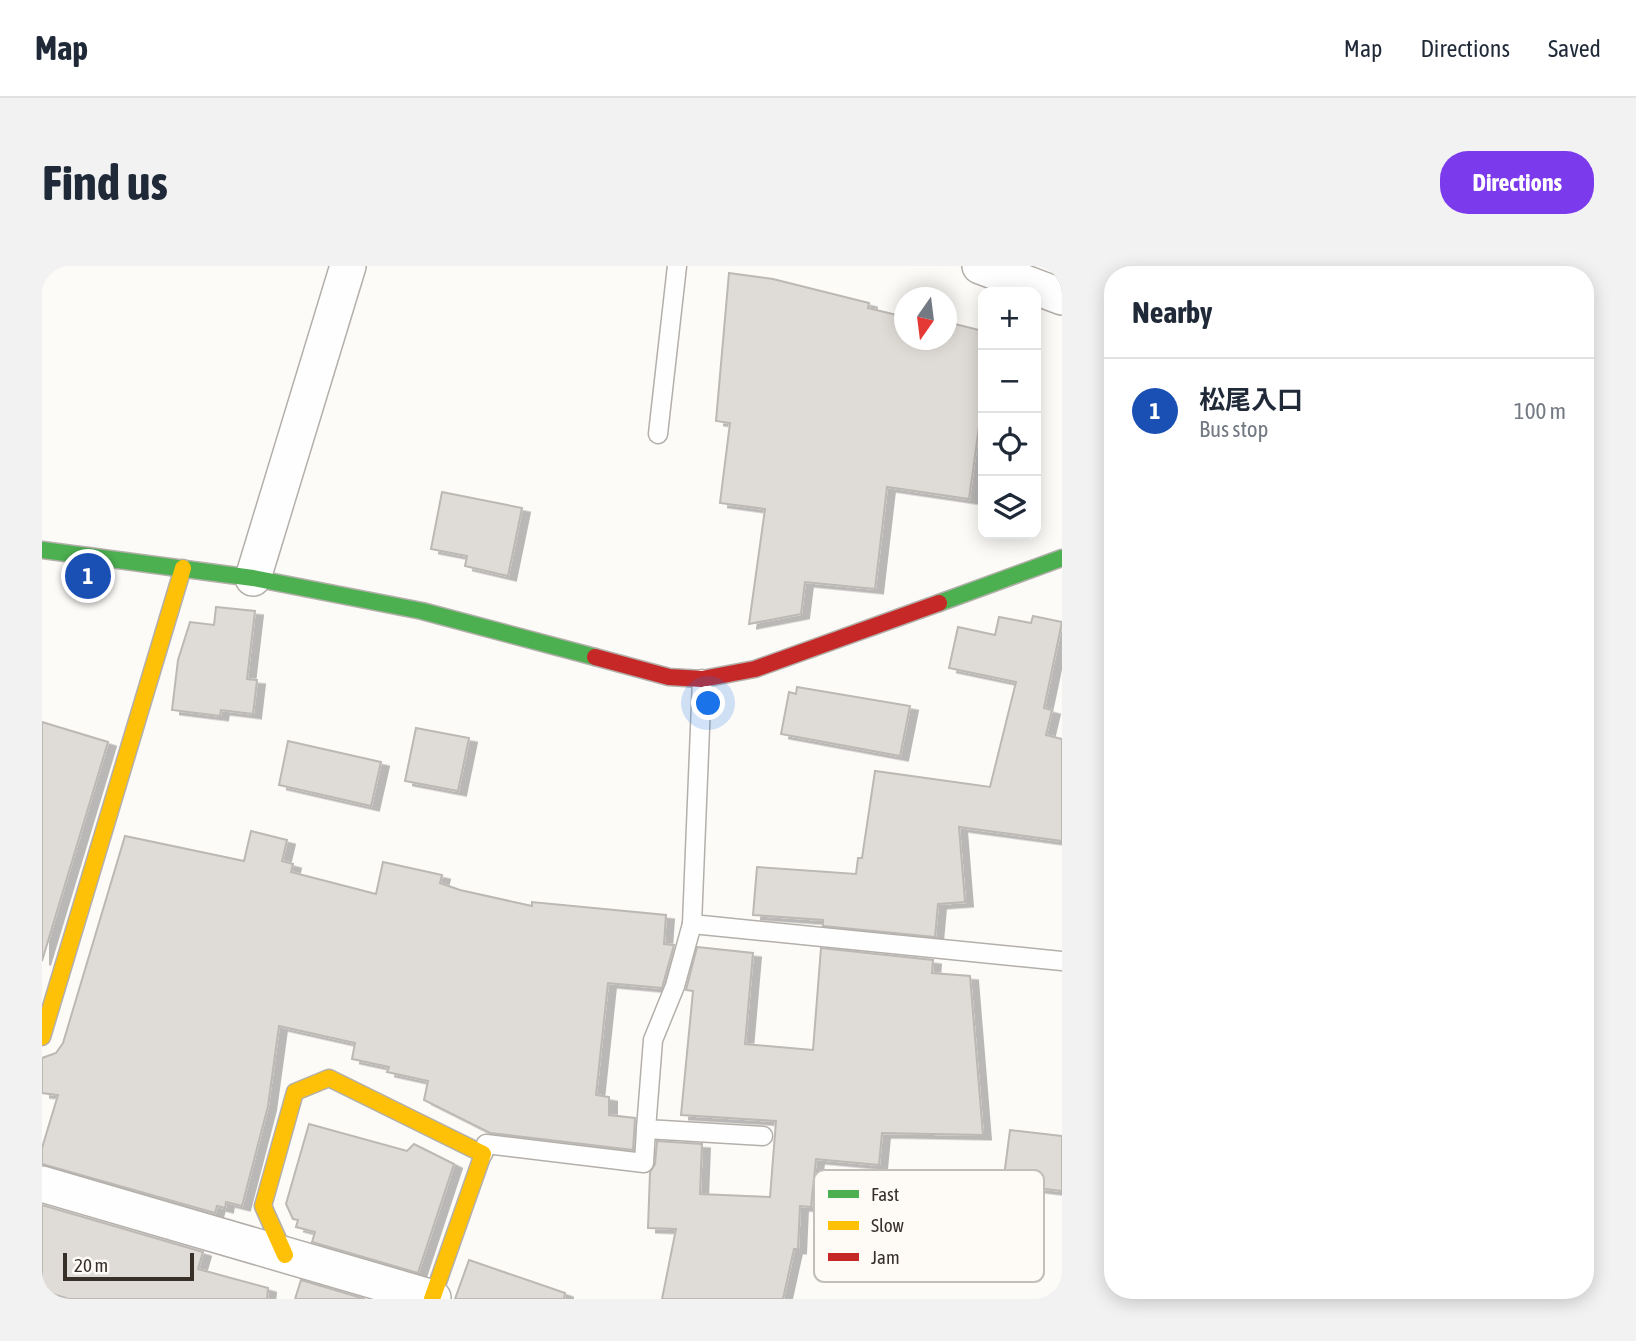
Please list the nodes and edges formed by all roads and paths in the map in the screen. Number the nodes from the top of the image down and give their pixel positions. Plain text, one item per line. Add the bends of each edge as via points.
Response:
1 (348, 266) edge
2 (677, 266) edge
3 (990, 268) edge
4 (1062, 297) edge
5 (658, 434) dead end
6 (42, 550) edge
7 (1062, 558) edge
8 (184, 568) junction
9 (253, 578) junction
10 (702, 679) junction
11 (692, 924) junction
12 (1062, 961) edge
13 (42, 1037) edge
14 (646, 1129) junction
15 (763, 1136) dead end
16 (483, 1154) junction
17 (42, 1184) edge
18 (285, 1255) junction
19 (433, 1299) edge

1 - 9 street
2 - 5 lane
3 - 4 street
6 - 8 street
7 - 10 street via 755,669
8 - 9 street
8 - 13 street
9 - 10 street via 422,611 669,677
10 - 11 lane
11 - 12 lane
11 - 14 lane via 675,986 653,1040
14 - 15 lane
14 - 16 lane via 644,1163 486,1144
16 - 18 street via 329,1077 295,1092 263,1206
16 - 19 street
17 - 18 street
18 - 19 street

